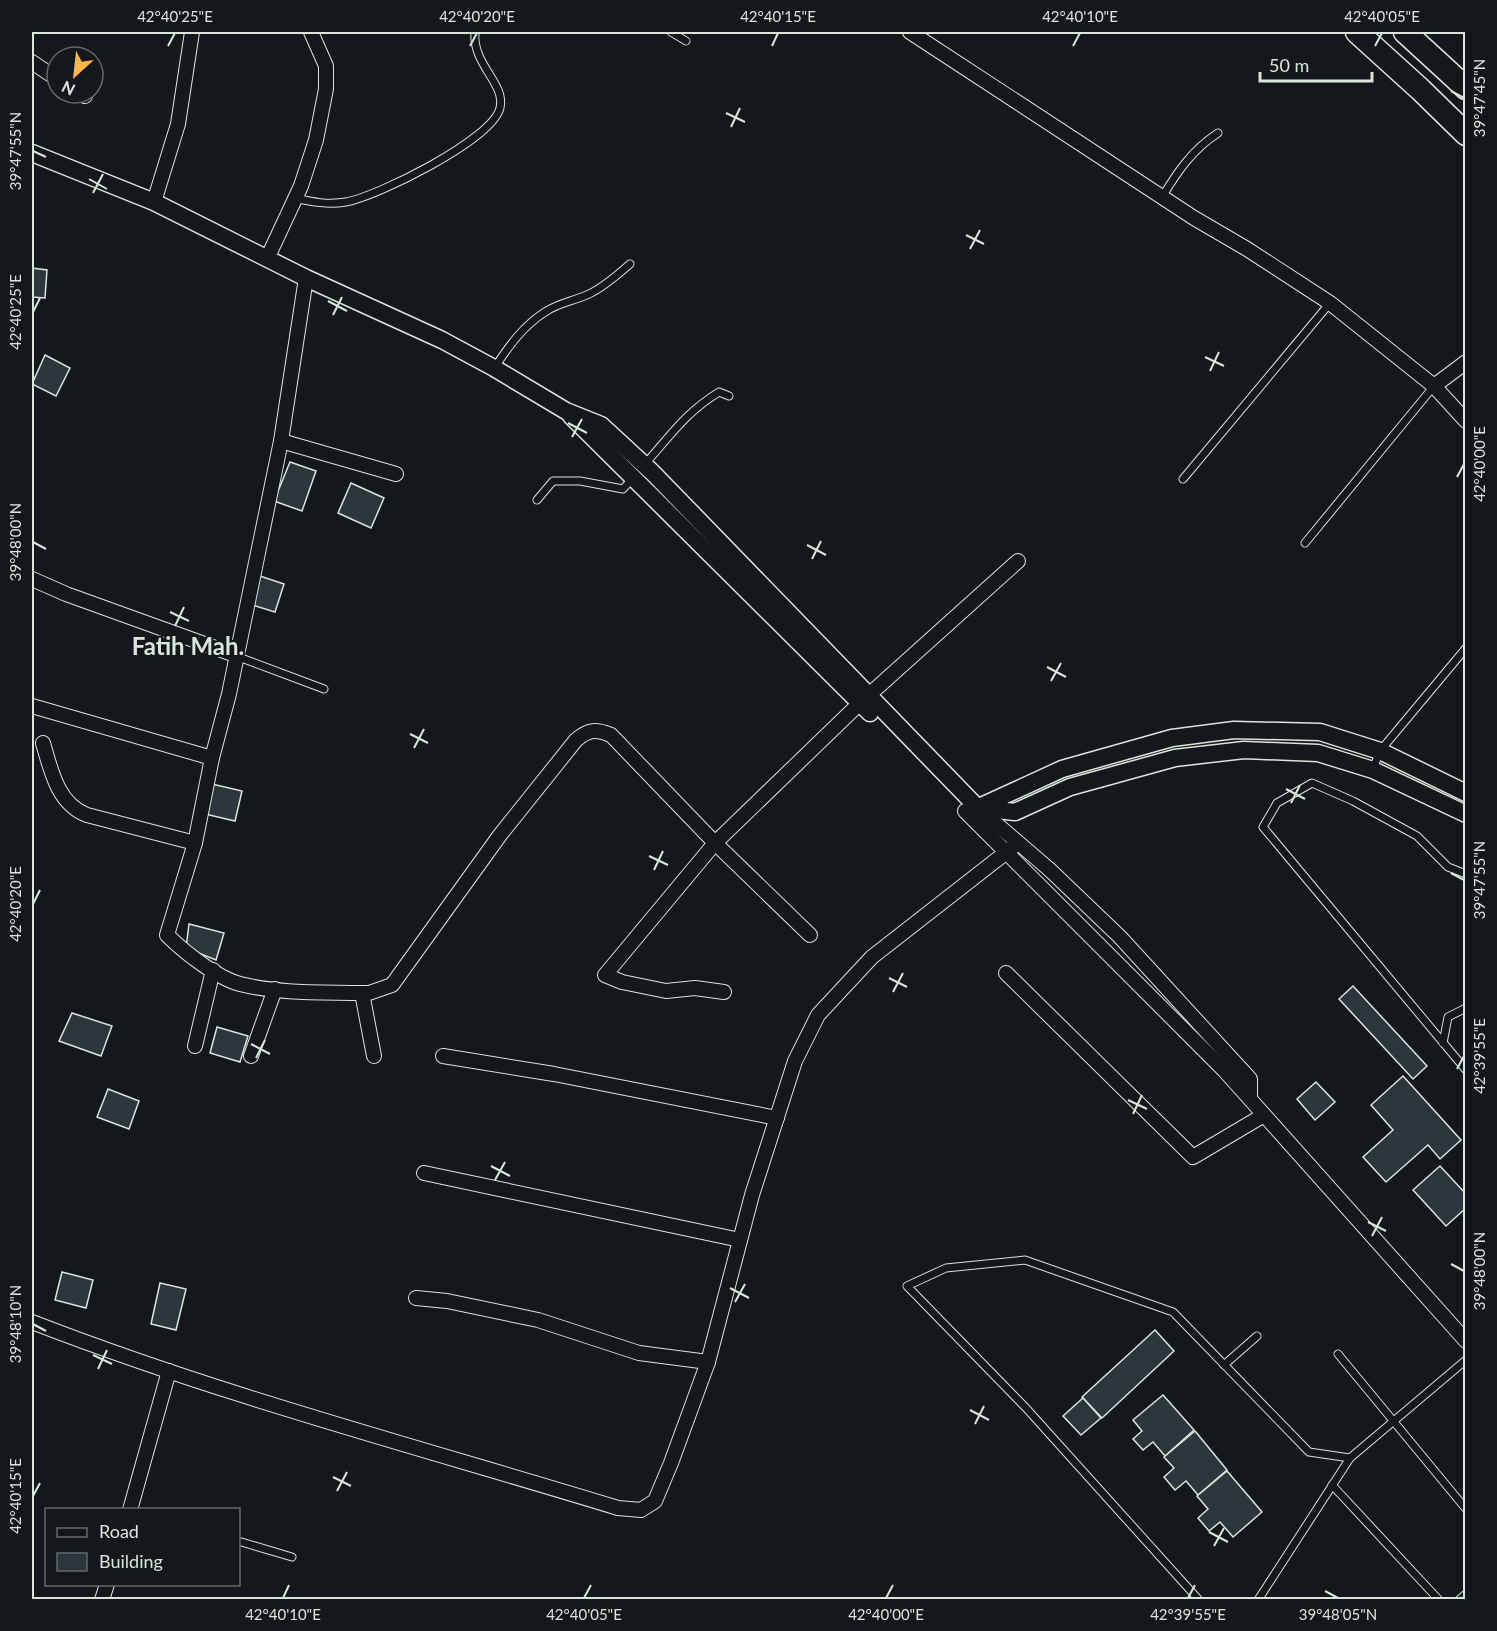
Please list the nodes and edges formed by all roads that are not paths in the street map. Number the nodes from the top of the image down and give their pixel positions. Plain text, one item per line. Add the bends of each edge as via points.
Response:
1 (192, 32) edge
2 (311, 32) edge
3 (476, 32) edge
4 (671, 32) edge
5 (910, 32) edge
6 (1357, 32) edge
7 (1405, 32) edge
8 (686, 41) dead end
9 (32, 62) edge
10 (45, 71) edge
11 (1466, 88) edge
12 (1218, 133) dead end
13 (1466, 134) edge
14 (32, 153) edge
15 (1162, 197) junction
16 (295, 198) junction
17 (154, 202) junction
18 (267, 259) junction
19 (630, 264) dead end
20 (306, 278) junction
21 (1330, 303) junction
22 (1466, 362) edge
23 (494, 368) junction
24 (1434, 387) junction
25 (729, 396) dead end
26 (1466, 421) edge
27 (281, 441) junction
28 (638, 471) junction
29 (396, 474) dead end
30 (1183, 479) dead end
31 (537, 500) dead end
32 (1305, 543) dead end
33 (1018, 561) dead end
34 (32, 579) edge
35 (1466, 648) edge
36 (235, 655) junction
37 (324, 689) dead end
38 (864, 699) junction
39 (32, 706) edge
40 (43, 743) dead end
41 (1380, 751) junction
42 (212, 758) junction
43 (1373, 770) junction
44 (1466, 793) edge
45 (972, 809) junction
46 (1466, 814) edge
47 (195, 843) junction
48 (715, 843) junction
49 (1018, 843) junction
50 (1006, 851) junction
51 (1466, 874) edge
52 (810, 935) dead end
53 (213, 970) junction
54 (1006, 973) dead end
55 (276, 989) junction
56 (724, 992) dead end
57 (362, 993) junction
58 (1466, 1008) edge
59 (1443, 1043) junction
60 (195, 1046) dead end
61 (251, 1056) dead end
62 (374, 1056) dead end
63 (443, 1056) dead end
64 (1466, 1070) edge
65 (1250, 1098) junction
66 (1264, 1115) junction
67 (777, 1118) junction
68 (424, 1173) dead end
69 (740, 1240) junction
70 (416, 1298) dead end
71 (32, 1322) edge
72 (1257, 1336) dead end
73 (1466, 1341) edge
74 (1338, 1354) dead end
75 (1466, 1360) edge
76 (708, 1362) junction
77 (1224, 1365) junction
78 (169, 1371) junction
79 (1394, 1421) junction
80 (1350, 1458) junction
81 (1332, 1485) junction
82 (130, 1508) edge
83 (1466, 1509) edge
84 (240, 1542) edge
85 (292, 1557) dead end
86 (1466, 1594) edge
87 (1199, 1599) edge
88 (1258, 1599) edge
89 (1439, 1599) edge
90 (1459, 1599) edge

1 - 17 street via 178,124
2 - 16 street via 326,66 326,89 316,140
3 - 16 lane via 480,60 500,95 500,107 493,121 472,140 377,192 333,203
4 - 8 lane
5 - 15 street
6 - 13 highway
7 - 11 highway
9 - 10 street
12 - 15 lane via 1188,157
14 - 17 street
15 - 21 street
16 - 18 street
17 - 18 street
18 - 20 street
19 - 23 lane via 589,294 545,312 517,335
20 - 23 street
20 - 27 street
21 - 24 street
21 - 30 lane
22 - 24 street
23 - 28 street via 566,411 601,425
24 - 26 street
24 - 32 lane
25 - 28 lane via 719,392 682,419
27 - 29 street
27 - 36 street
28 - 31 lane via 623,489 580,481 553,481
28 - 38 street
33 - 38 street
34 - 36 street
35 - 41 lane
36 - 37 lane
36 - 42 street
38 - 45 street
38 - 48 street
39 - 42 street
40 - 47 street via 53,779 71,808
41 - 43 lane
41 - 44 street
41 - 45 street via 1320,732 1234,730 1172,738 1062,769
42 - 47 street
43 - 45 street via 1318,753 1244,750 1175,758 1070,788 1015,812
43 - 46 street
45 - 49 street
45 - 50 street
47 - 53 street via 167,935 185,953
48 - 52 street
48 - 56 street via 605,975 666,991 695,988
48 - 57 street via 612,735 593,730 585,733 500,835 392,985
49 - 50 street
49 - 65 street via 1120,937 1250,1079
50 - 65 street
50 - 67 street via 872,957 818,1015 795,1061
51 - 59 lane via 1448,867 1417,836 1312,783 1277,803 1263,827
53 - 55 street via 239,984
53 - 60 street
54 - 66 street via 1193,1157
55 - 57 street
55 - 61 street
57 - 62 street
58 - 59 lane via 1448,1017
59 - 64 lane
63 - 67 street
65 - 66 street
66 - 73 street
67 - 69 street
68 - 69 street
69 - 76 street
70 - 76 street via 538,1320 639,1353
71 - 78 street
72 - 77 lane
74 - 79 lane
75 - 79 lane
76 - 78 street via 655,1502 640,1510 618,1508 335,1425
77 - 80 lane via 1309,1452
77 - 87 lane via 1173,1312 1025,1260 946,1268 907,1286 1026,1408
78 - 82 street
79 - 80 lane
79 - 83 lane
80 - 81 lane
81 - 88 lane
81 - 89 lane
84 - 85 lane
86 - 90 lane

